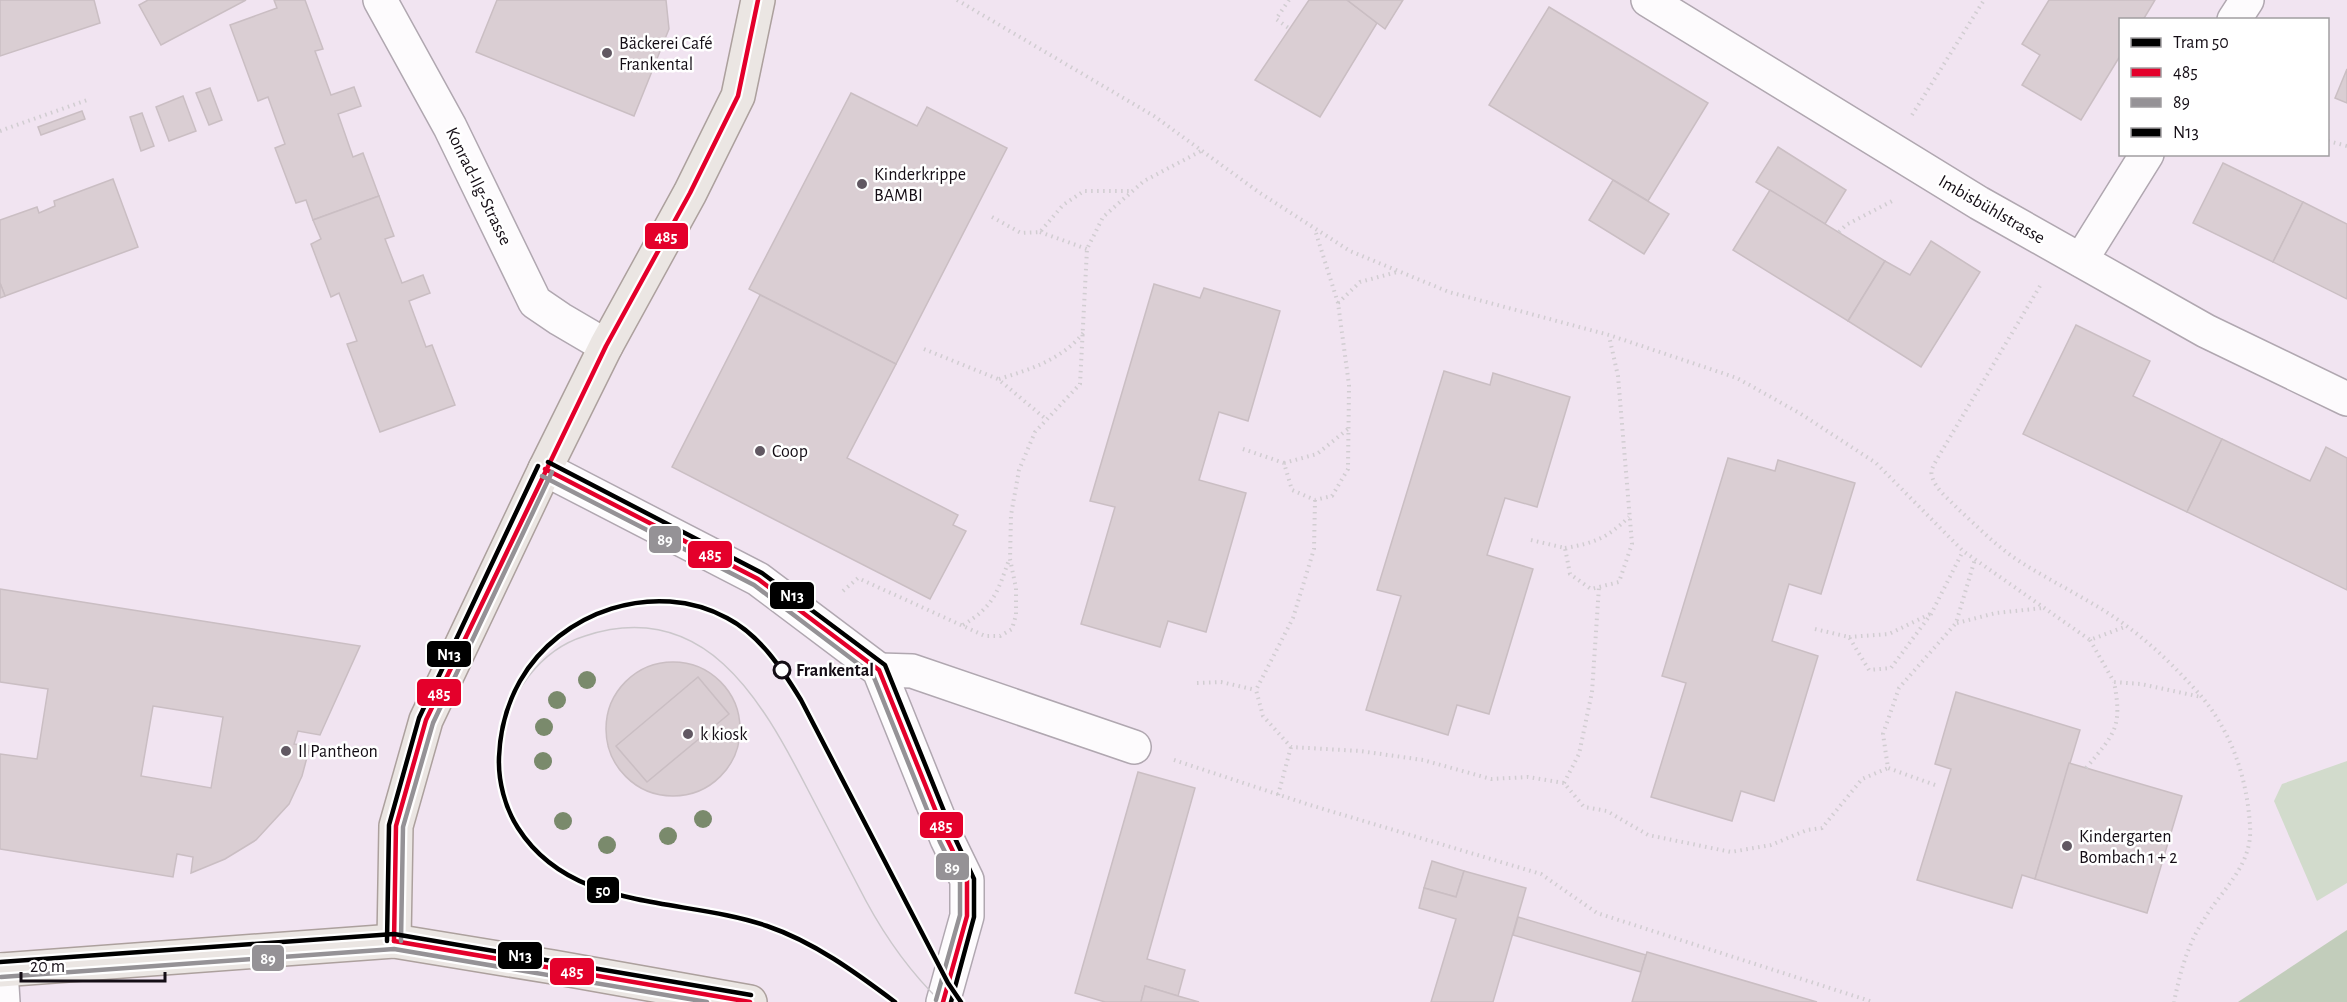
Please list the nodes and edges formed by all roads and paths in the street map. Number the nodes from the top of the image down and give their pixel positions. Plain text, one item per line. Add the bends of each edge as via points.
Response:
1 (380, 0) edge
2 (758, 0) edge
3 (957, 0) edge
4 (1289, 0) edge
5 (1648, 0) edge
6 (1984, 0) edge
7 (2247, 0) edge
8 (2235, 18) edge
9 (1290, 29) dead end
10 (87, 100) dead end
11 (1911, 116) dead end
12 (0, 131) edge
13 (2329, 141) edge
14 (2347, 146) edge
15 (1201, 151) junction
16 (2145, 156) edge
17 (1133, 191) junction
18 (1899, 193) dead end
19 (992, 217) dead end
20 (1315, 229) junction
21 (1040, 232) junction
22 (1839, 232) dead end
23 (1087, 249) junction
24 (2071, 255) junction
25 (1399, 272) junction
26 (1338, 303) junction
27 (1085, 331) junction
28 (1609, 335) junction
29 (606, 346) junction
30 (924, 349) dead end
31 (998, 380) junction
32 (2347, 399) edge
33 (1047, 420) junction
34 (1348, 429) junction
35 (1243, 449) dead end
36 (1284, 463) junction
37 (545, 469) junction
38 (1315, 500) junction
39 (1630, 516) junction
40 (1531, 540) dead end
41 (1565, 548) junction
42 (1963, 551) junction
43 (1010, 559) junction
44 (1974, 559) junction
45 (1599, 587) junction
46 (838, 595) dead end
47 (2043, 608) junction
48 (1930, 614) junction
49 (1956, 623) junction
50 (962, 625) junction
51 (2127, 626) junction
52 (1815, 629) dead end
53 (1849, 637) junction
54 (2090, 639) junction
55 (879, 670) junction
56 (1197, 682) dead end
57 (2115, 682) junction
58 (1256, 690) junction
59 (2202, 698) junction
60 (1134, 747) joint
61 (1291, 747) junction
62 (1888, 768) junction
63 (2086, 768) dead end
64 (1564, 783) junction
65 (1935, 785) dead end
66 (1278, 795) junction
67 (393, 941) junction
68 (1, 970) edge
69 (3, 1002) edge
70 (750, 1002) edge
71 (943, 1002) edge
72 (1873, 1002) edge
73 (2174, 1002) edge

1 - 29 street, Konrad-Ilg-Strasse via 450,127 535,302
2 - 29 main road via 738,96
3 - 15 path via 1154,116
4 - 9 path via 1276,19
5 - 24 street, Imbisbühlstrasse
6 - 11 path
7 - 8 street
10 - 12 path
13 - 14 path
15 - 17 path via 1144,181
15 - 20 path
16 - 24 street
17 - 21 path via 1084,190 1063,205
17 - 23 path via 1103,217
18 - 22 path
19 - 21 path via 1021,233
20 - 25 path via 1350,252
20 - 26 path
21 - 23 path
23 - 27 path
24 - 32 street, Imbisbühlstrasse via 2206,331
24 - 51 path via 1937,459 1932,478 1984,534 2018,560
25 - 26 path via 1360,282
25 - 28 path via 1449,292
26 - 34 path via 1349,385
27 - 31 path via 1074,345 1042,366
27 - 33 path via 1080,384
28 - 39 path via 1618,376
28 - 42 path via 1737,378 1801,414 1876,463
29 - 37 main road
30 - 31 path
31 - 33 path
33 - 43 path via 1035,432 1019,470 1011,515
34 - 36 path via 1317,454
34 - 38 path via 1348,469 1332,496
35 - 36 path
36 - 38 path via 1292,490
37 - 55 street via 758,579
37 - 67 main road via 426,720 396,826
38 - 58 path via 1314,549 1293,618
39 - 41 path via 1592,544
39 - 45 path via 1632,544 1619,582
40 - 41 path
41 - 45 path via 1570,574 1591,589
42 - 44 path
42 - 48 path
43 - 50 path via 992,602 980,615
43 - 50 path via 1016,588 1012,629 1000,636 985,636
44 - 47 path
44 - 49 path
45 - 64 path via 1592,692 1578,754
46 - 50 path via 858,578
47 - 49 path via 1996,613
47 - 54 path
48 - 53 path via 1889,634
48 - 53 path via 1892,668 1869,670
49 - 62 path via 1899,688 1882,734
51 - 54 path
51 - 59 path
52 - 53 path
54 - 57 path
55 - 60 street via 912,671
55 - 71 street via 967,880 967,916
56 - 58 path via 1221,682
57 - 59 path
57 - 63 path via 2119,707 2114,734
58 - 61 path via 1263,716
59 - 73 path via 2231,740 2251,828 2246,858 2203,920 2186,953
60 - 66 path
61 - 64 path via 1423,760 1491,779 1528,777
61 - 66 path
62 - 64 path via 1862,778 1822,828 1771,845 1731,852 1648,836 1606,811 1584,807
62 - 65 path
66 - 72 path via 1541,873 1597,913
67 - 68 main road
67 - 70 main road
68 - 69 street

